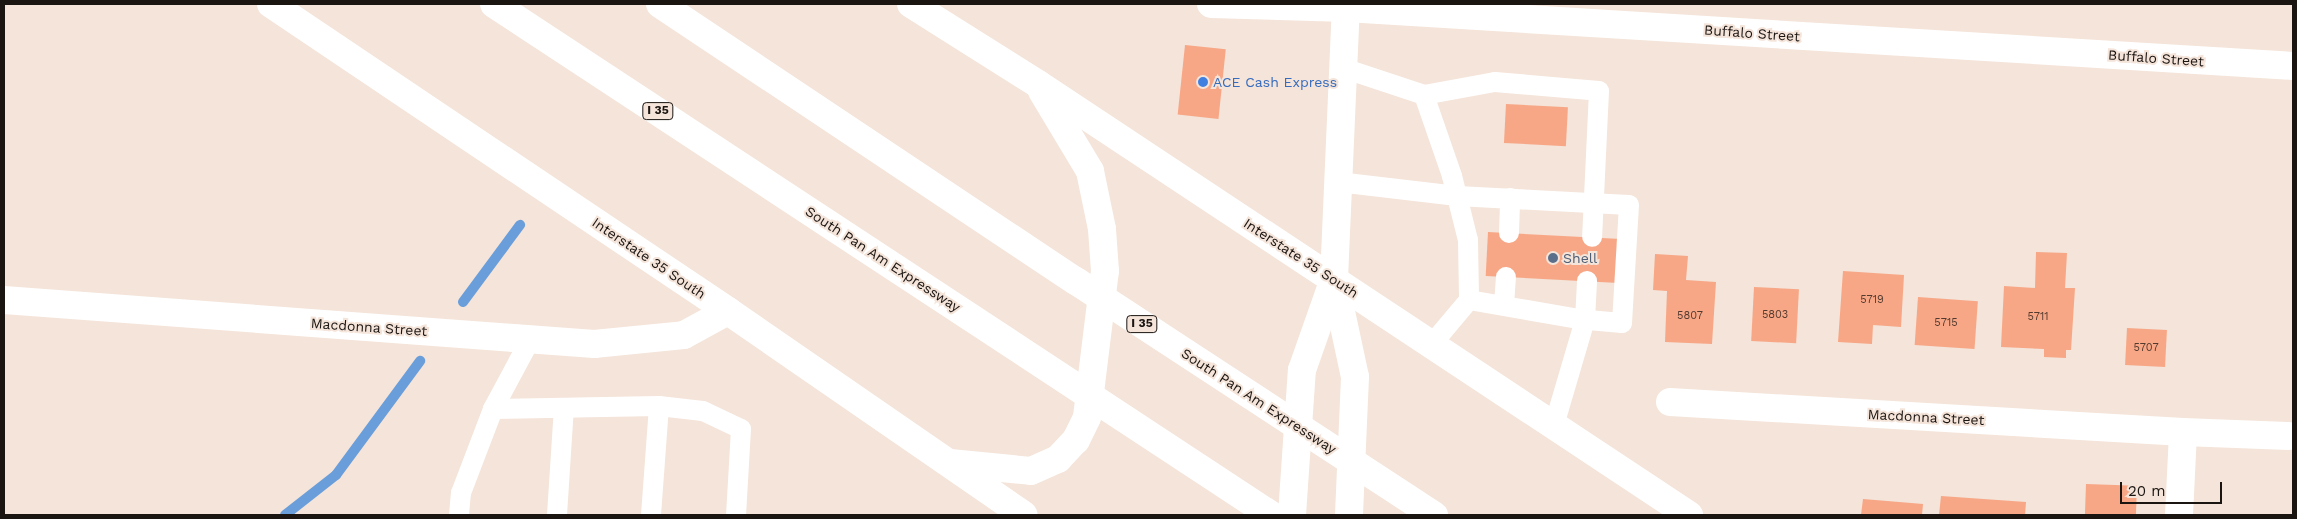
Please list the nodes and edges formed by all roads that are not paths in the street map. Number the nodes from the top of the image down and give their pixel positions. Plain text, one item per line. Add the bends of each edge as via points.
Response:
1 (271, 4) edge
2 (494, 4) edge
3 (660, 4) edge
4 (911, 4) edge
5 (1210, 4) edge
6 (1346, 6) edge
7 (2293, 66) edge
8 (1343, 68) junction
9 (1038, 84) junction
10 (1424, 95) junction
11 (1338, 182) junction
12 (1457, 196) junction
13 (1510, 198) junction
14 (1593, 203) junction
15 (1509, 233) dead end
16 (1592, 237) dead end
17 (1506, 277) dead end
18 (1334, 279) junction
19 (1588, 281) dead end
20 (4, 300) edge
21 (1469, 300) junction
22 (1504, 305) junction
23 (728, 311) junction
24 (1585, 320) junction
25 (530, 340) junction
26 (1432, 344) junction
27 (1670, 402) dead end
28 (659, 406) junction
29 (564, 408) junction
30 (493, 409) junction
31 (1554, 425) junction
32 (2183, 432) junction
33 (2289, 436) dead end
34 (946, 462) junction
35 (459, 515) edge
36 (557, 515) edge
37 (651, 515) edge
38 (736, 515) edge
39 (1024, 515) edge
40 (1271, 515) edge
41 (1292, 515) edge
42 (1349, 515) edge
43 (1434, 515) edge
44 (1689, 515) edge
45 (2178, 515) edge

1 - 23 main road, Interstate 35 South
2 - 40 main road, South Pan Am Expressway / I 35
3 - 43 main road, South Pan Am Expressway / I 35
4 - 9 main road, Interstate 35 South
5 - 6 main road, Buffalo Street
6 - 7 main road, Buffalo Street
6 - 8 main road
8 - 10 lane
8 - 11 main road
9 - 18 main road, Interstate 35 South
9 - 34 main road via 1090,172 1102,229 1105,270 1087,417 1076,440 1058,459 1031,472
10 - 12 lane
10 - 14 lane via 1494,82 1598,91
11 - 12 lane
11 - 18 main road
12 - 13 lane
12 - 21 lane via 1468,240
13 - 14 lane
13 - 15 lane
14 - 16 lane
14 - 24 lane via 1629,205 1622,323
17 - 22 lane
18 - 26 main road, Interstate 35 South
18 - 41 main road via 1302,370
18 - 42 main road via 1355,377
19 - 24 lane
20 - 25 main road, Macdonna Street
21 - 22 lane
21 - 26 lane
22 - 24 lane
23 - 25 main road, Macdonna Street via 684,335 594,344
23 - 34 main road, Interstate 35 South
24 - 31 lane
25 - 30 lane
26 - 31 main road, Interstate 35 South
27 - 32 main road, Macdonna Street
28 - 29 lane
28 - 37 lane
28 - 38 lane via 703,411 741,429
29 - 30 lane
29 - 36 lane
30 - 35 lane via 461,493
31 - 44 main road, Interstate 35 South
32 - 33 main road, Macdonna Street
32 - 45 main road
34 - 39 main road, Interstate 35 South

